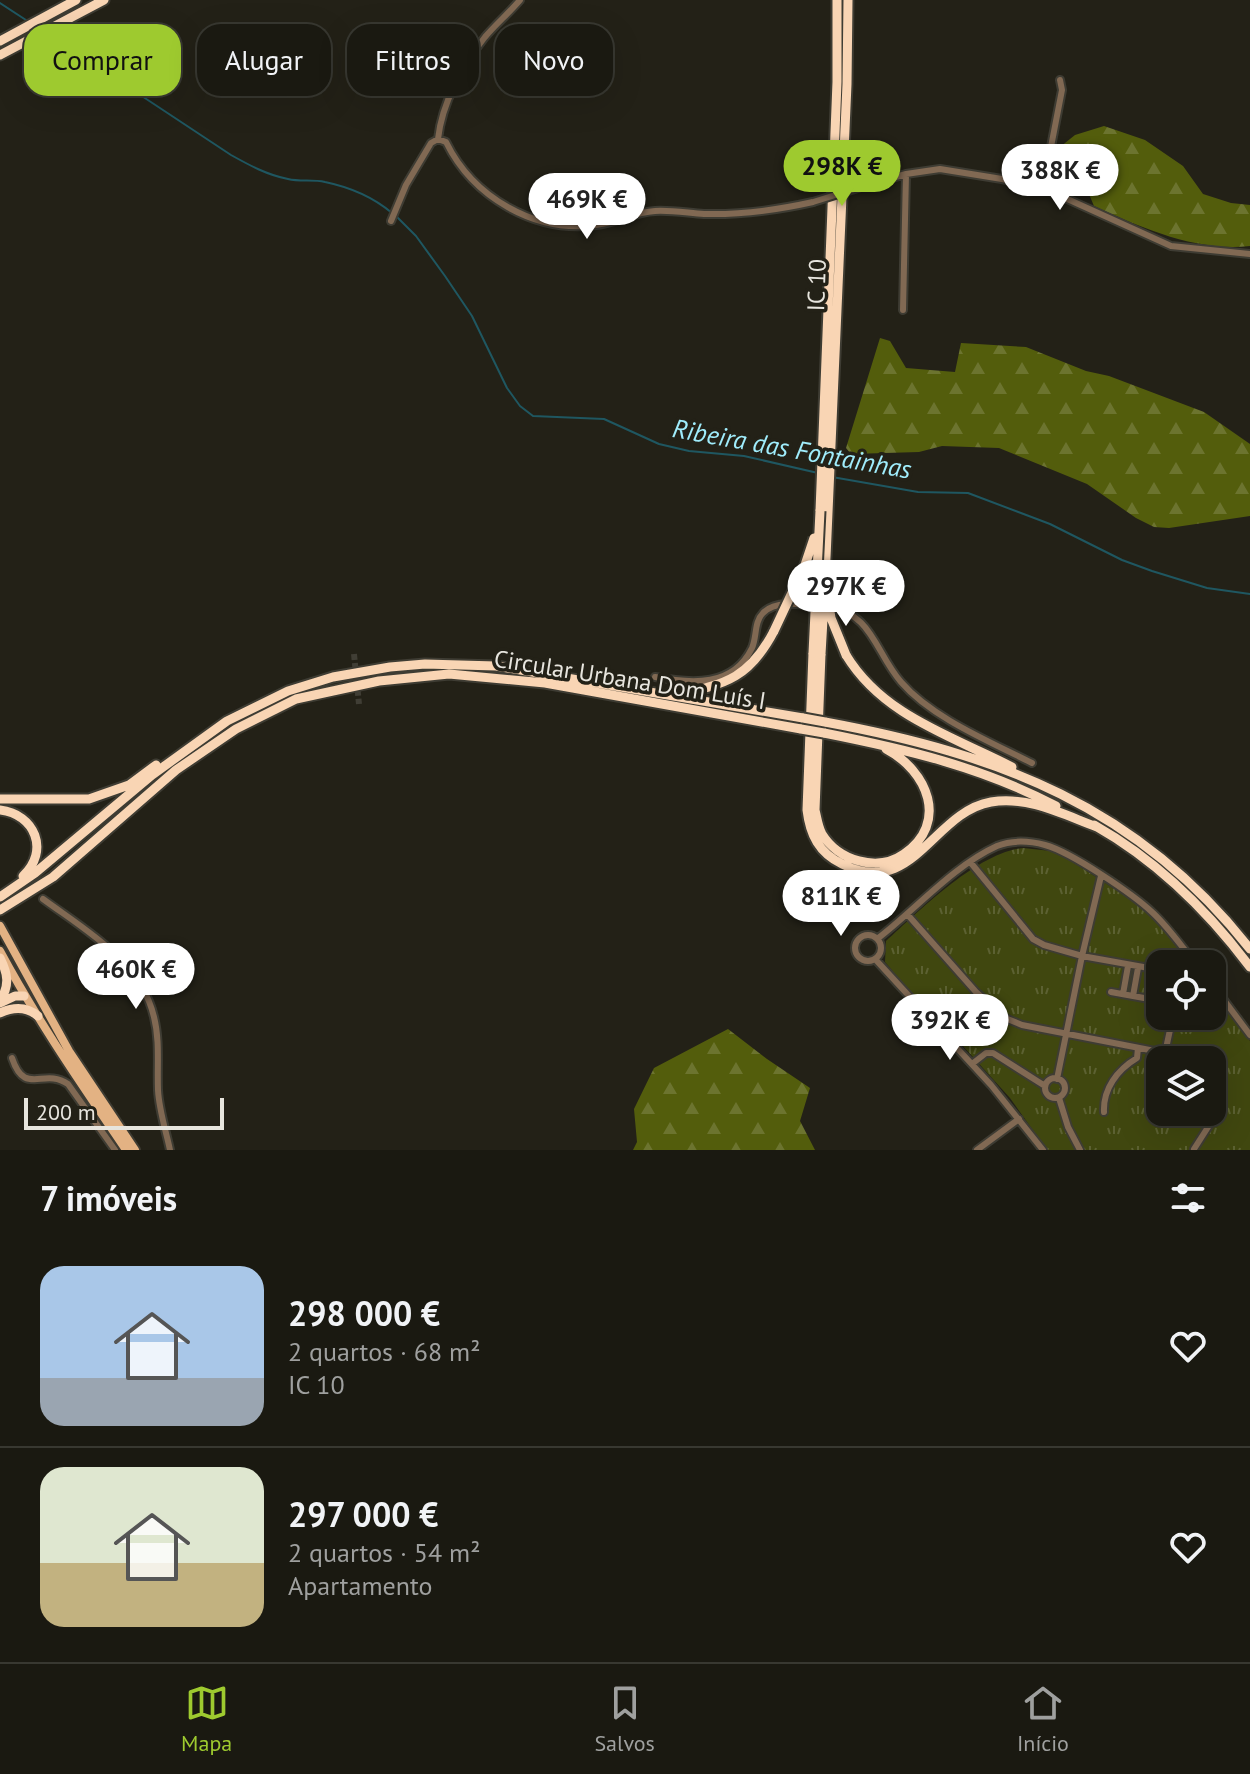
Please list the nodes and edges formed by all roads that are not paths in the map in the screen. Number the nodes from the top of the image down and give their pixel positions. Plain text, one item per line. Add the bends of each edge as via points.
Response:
1 (76, 0) edge
2 (104, 0) edge
3 (520, 0) edge
4 (837, 0) edge
5 (848, 0) edge
6 (0, 41) edge
7 (0, 55) edge
8 (1060, 80) dead end
9 (438, 139) junction
10 (906, 174) junction
11 (1043, 188) junction
12 (391, 221) dead end
13 (1250, 254) edge
14 (903, 310) dead end
15 (820, 511) junction
16 (825, 580) junction
17 (817, 654) junction
18 (655, 677) dead end
19 (674, 695) junction
20 (227, 721) junction
21 (824, 728) junction
22 (865, 741) junction
23 (1032, 763) dead end
24 (1054, 789) junction
25 (0, 799) edge
26 (0, 810) edge
27 (1097, 827) junction
28 (971, 863) junction
29 (1101, 876) junction
30 (0, 895) edge
31 (43, 899) dead end
32 (0, 910) edge
33 (907, 914) junction
34 (0, 926) edge
35 (877, 939) junction
36 (1250, 949) edge
37 (1183, 950) edge
38 (0, 951) edge
39 (1082, 956) junction
40 (0, 958) edge
41 (875, 959) junction
42 (1128, 966) junction
43 (1250, 967) edge
44 (1138, 968) junction
45 (1146, 969) edge
46 (28, 979) junction
47 (1111, 992) dead end
48 (1123, 994) junction
49 (24, 996) junction
50 (1133, 996) junction
51 (1144, 998) dead end
52 (0, 1002) edge
53 (1226, 1003) edge
54 (14, 1007) junction
55 (0, 1013) edge
56 (38, 1016) junction
57 (1066, 1033) junction
58 (1250, 1035) edge
59 (61, 1037) junction
60 (1138, 1048) junction
61 (1146, 1049) edge
62 (12, 1058) dead end
63 (972, 1064) junction
64 (1057, 1079) junction
65 (1045, 1086) junction
66 (1059, 1098) junction
67 (1104, 1112) dead end
68 (1019, 1119) junction
69 (1209, 1126) edge
70 (988, 1147) edge
71 (115, 1150) edge
72 (126, 1150) edge
73 (135, 1150) edge
74 (170, 1150) edge
75 (977, 1150) edge
76 (1043, 1150) edge
77 (1080, 1150) edge
78 (1194, 1150) edge

1 - 6 highway
2 - 7 highway
3 - 9 street via 484,38 464,69 445,105
4 - 15 highway, IC 10
5 - 16 highway, IC 10 / IC 10
8 - 11 street
9 - 10 street, bridge via 446,142 475,185 497,200 538,221 568,227 656,210 745,214 813,202
9 - 12 street via 406,185
10 - 11 street via 940,169
10 - 14 street
11 - 13 street via 1171,246
15 - 17 highway, IC 10, bridge
15 - 19 highway, IC 10, bridge via 809,556 760,656 734,679
16 - 17 highway, IC 10, bridge
16 - 24 highway, IC 10, bridge via 831,618 846,655 892,706
17 - 22 highway, IC 10 via 814,786 820,832 848,858 881,863 915,843 926,820 928,796 908,762
17 - 27 highway, IC 10 via 807,810 817,845 833,860 873,873 890,870 910,861 965,812 987,803 1028,801
18 - 23 street via 704,682 728,675 744,663 762,613 775,605 843,609 858,617 903,684 926,703
19 - 20 highway, Circular Urbana Dom Luís I via 496,666 425,664 333,677 288,691
19 - 21 highway, Circular Urbana Dom Luís I, bridge via 803,718
20 - 25 highway via 129,785 89,799
20 - 30 highway, Circular Urbana Dom Luís I
21 - 22 highway, Circular Urbana Dom Luís I
21 - 24 highway, Circular Urbana Dom Luís I via 938,747
21 - 32 highway, Circular Urbana Dom Luís I, bridge via 801,729 545,683 449,674 379,681 296,699 236,729 176,770 53,877
22 - 27 highway, Circular Urbana Dom Luís I via 985,774
24 - 36 highway, Circular Urbana Dom Luís I via 1116,825 1177,870
26 - 30 highway via 23,818 38,843 28,871
27 - 43 highway, Circular Urbana Dom Luís I via 1172,882
28 - 29 street via 999,845 1026,842 1054,848
28 - 33 street
28 - 39 street via 1033,939
29 - 37 street via 1150,910
29 - 39 street
31 - 74 street via 109,946 139,982 154,1014 158,1092
33 - 35 street
33 - 57 street via 1001,1016
34 - 46 main road
35 - 41 street via 881,947
35 - 41 street via 861,937 854,947 862,961
38 - 49 main road
39 - 42 street
39 - 57 street
40 - 52 highway via 8,977
41 - 63 street
42 - 44 street
42 - 48 street
44 - 45 street
44 - 50 street
46 - 49 main road
46 - 59 main road
47 - 48 street
48 - 50 street
49 - 52 highway
49 - 54 highway
49 - 56 main road
49 - 59 main road via 35,1001
50 - 51 street
53 - 58 street
54 - 55 highway
54 - 56 highway
56 - 72 main road
57 - 60 street
57 - 64 street
59 - 73 main road
60 - 61 street
60 - 67 street via 1137,1058 1110,1085
62 - 71 street via 17,1074 28,1080 58,1077 68,1084
63 - 65 street via 993,1053
63 - 68 street
64 - 65 street
64 - 66 street via 1064,1085
65 - 66 street via 1049,1096
66 - 77 street
68 - 70 street
68 - 76 street
69 - 78 street
70 - 75 street

